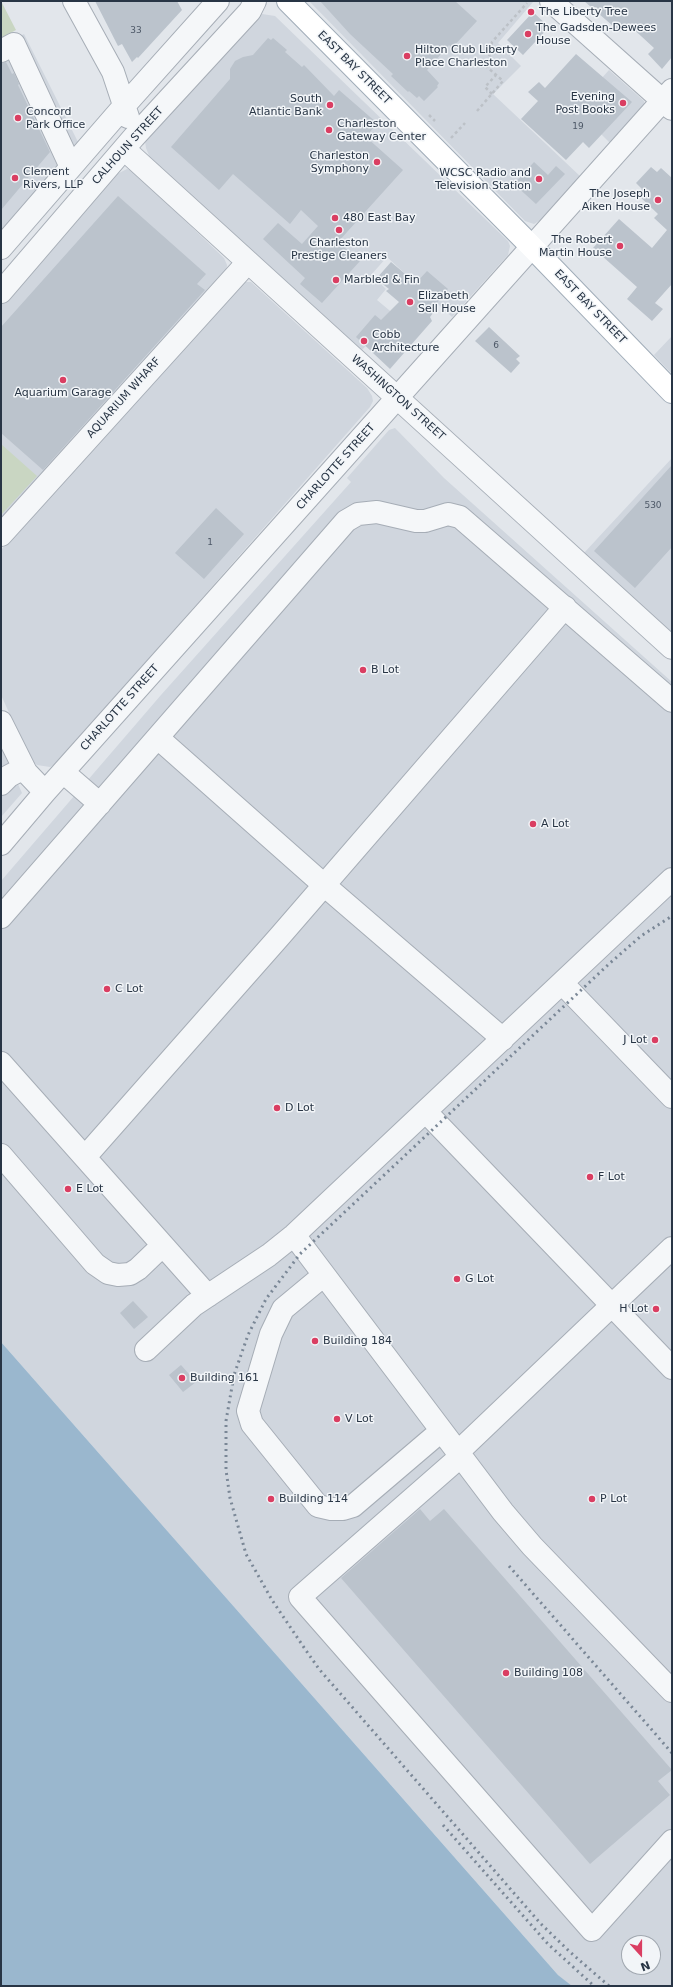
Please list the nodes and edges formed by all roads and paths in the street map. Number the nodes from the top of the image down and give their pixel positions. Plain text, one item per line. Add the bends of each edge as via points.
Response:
1 (74, 1) edge
2 (218, 1) edge
3 (254, 1) edge
4 (288, 1) edge
5 (551, 1) edge
6 (527, 3) dead end
7 (1, 50) edge
8 (496, 75) junction
9 (492, 94) junction
10 (669, 100) edge
11 (124, 106) junction
12 (476, 111) dead end
13 (429, 114) dead end
14 (435, 121) dead end
15 (465, 123) dead end
16 (452, 138) dead end
17 (129, 143) junction
18 (71, 167) junction
19 (532, 247) junction
20 (1, 248) edge
21 (248, 262) junction
22 (1, 292) edge
23 (672, 392) edge
24 (397, 398) junction
25 (1, 535) edge
26 (565, 608) junction
27 (672, 648) edge
28 (672, 701) edge
29 (1, 722) edge
30 (158, 738) junction
31 (14, 766) edge
32 (63, 772) junction
33 (1, 784) edge
34 (45, 792) junction
35 (100, 804) junction
36 (1, 844) edge
37 (672, 879) edge
38 (324, 885) junction
39 (672, 890) edge
40 (647, 903) junction
41 (1, 917) edge
42 (562, 983) junction
43 (503, 1039) junction
44 (1, 1063) edge
45 (672, 1098) edge
46 (426, 1112) junction
47 (1, 1155) edge
48 (85, 1157) junction
49 (294, 1235) junction
50 (162, 1246) junction
51 (672, 1248) edge
52 (324, 1276) junction
53 (208, 1296) junction
54 (612, 1306) junction
55 (146, 1350) dead end
56 (672, 1368) edge
57 (441, 1431) junction
58 (459, 1455) junction
59 (672, 1692) edge
60 (672, 1841) edge

1 - 11 street, WASHINGTON STREET via 112,72
2 - 11 street
3 - 17 street, CALHOUN STREET via 250,11
4 - 19 main road, EAST BAY STREET
5 - 10 street
6 - 8 path via 492,42 487,68
7 - 18 street via 14,44
8 - 9 path via 485,87
8 - 9 path via 503,81
9 - 12 path
10 - 19 street, CHARLOTTE STREET
11 - 17 street, WASHINGTON STREET
11 - 18 street
13 - 14 path
15 - 16 path
17 - 21 street, WASHINGTON STREET
17 - 22 street, CALHOUN STREET
18 - 20 street
19 - 23 main road, EAST BAY STREET
19 - 24 street, CHARLOTTE STREET
21 - 24 street, WASHINGTON STREET
21 - 25 street, AQUARIUM WHARF
24 - 27 street, WASHINGTON STREET
24 - 32 street, CHARLOTTE STREET
26 - 28 street
26 - 30 street via 460,517 448,514 416,521 377,512 358,514 346,521
26 - 38 street
29 - 31 street
30 - 35 street
30 - 38 street
31 - 33 street
31 - 34 street
32 - 34 street, CHARLOTTE STREET
32 - 35 street
34 - 36 street, CHARLOTTE STREET
35 - 41 street
37 - 40 street
38 - 43 street
38 - 48 street
39 - 40 street
40 - 42 street
42 - 43 street
42 - 45 street
43 - 46 street
44 - 48 street
46 - 49 street
46 - 54 street
47 - 50 street via 96,1264 108,1273 130,1274
48 - 50 street
49 - 52 street
49 - 53 street via 270,1255
50 - 53 street
51 - 54 street
52 - 57 street
52 - 57 street via 283,1309 271,1334 248,1411 252,1424 318,1506 331,1509 353,1506
53 - 55 street via 194,1305
54 - 56 street
54 - 58 street
57 - 58 street
58 - 59 street via 532,1546
58 - 60 street via 300,1597 592,1930

